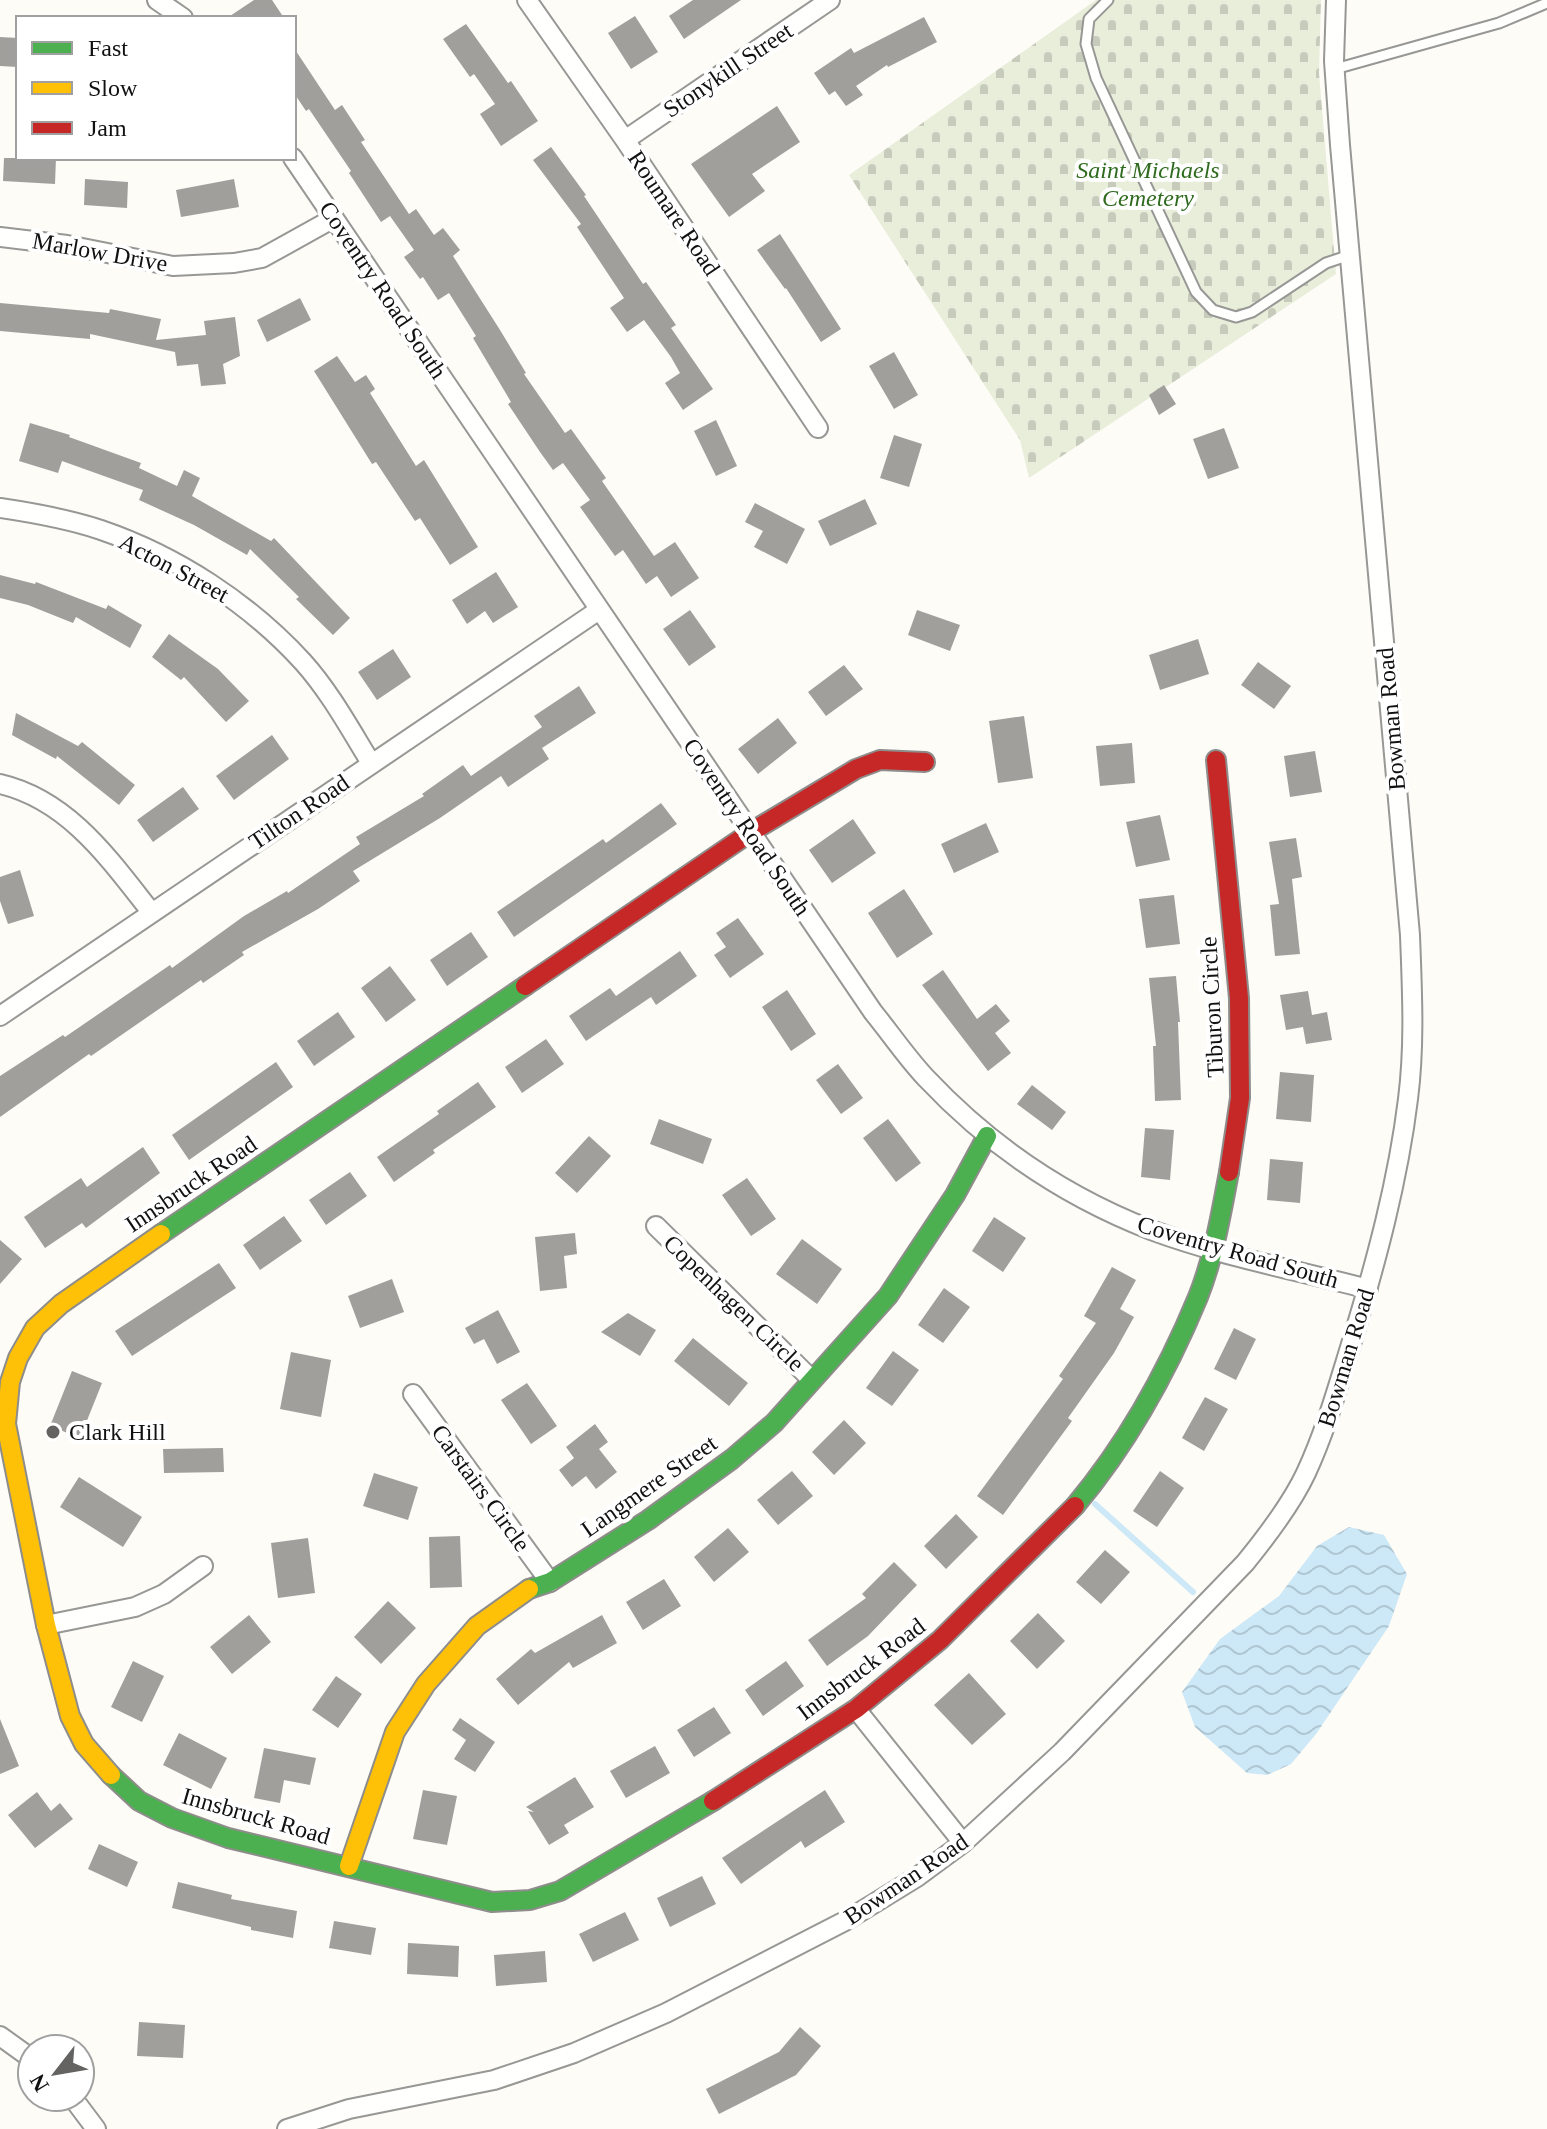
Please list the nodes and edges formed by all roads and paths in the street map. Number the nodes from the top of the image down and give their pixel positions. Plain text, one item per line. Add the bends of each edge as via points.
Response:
1 (157, 0) edge
2 (527, 0) edge
3 (830, 0) edge
4 (1108, 0) edge
5 (1336, 0) edge
6 (1547, 3) edge
7 (180, 16) edge
8 (1335, 69) junction
9 (625, 140) junction
10 (294, 160) edge
11 (334, 218) junction
12 (0, 237) edge
13 (1350, 255) junction
14 (818, 428) dead end
15 (0, 508) edge
16 (599, 610) junction
17 (1216, 760) dead end
18 (925, 762) dead end
19 (371, 763) junction
20 (0, 784) edge
21 (751, 832) junction
22 (152, 913) junction
23 (0, 1016) edge
24 (987, 1136) junction
25 (656, 1226) dead end
26 (1213, 1249) junction
27 (1368, 1289) junction
28 (811, 1379) junction
29 (413, 1394) dead end
30 (3, 1424) edge
31 (203, 1566) dead end
32 (550, 1582) junction
33 (46, 1625) junction
34 (856, 1709) junction
35 (963, 1843) junction
36 (349, 1866) junction
37 (287, 2129) edge

1 - 7 street
2 - 9 street, Roumare Road
3 - 9 street, Stonykill Street
4 - 13 lane via 1089,19 1086,44 1096,78 1196,292 1213,310 1236,317 1252,312 1326,263
5 - 8 street, Bowman Road
6 - 8 lane via 1499,23
8 - 13 street, Bowman Road
9 - 14 street, Roumare Road
10 - 11 street, Coventry Road South
11 - 12 street, Marlow Drive via 262,258 234,263 173,266
11 - 16 street, Coventry Road South
13 - 27 street, Bowman Road via 1414,1029 1409,1098
15 - 19 street, Acton Street via 103,530 182,566 240,604 304,663
16 - 19 street, Tilton Road
16 - 21 street, Coventry Road South
17 - 26 street, Tiburon Circle via 1239,998 1240,1098
18 - 21 street, Innsbruck Road via 880,760 856,769
19 - 22 street, Tilton Road
20 - 22 street via 56,808 98,845
21 - 24 street, Coventry Road South via 873,1012 925,1077
21 - 30 street, Innsbruck Road via 61,1304 35,1328 18,1358
22 - 23 street, Tilton Road
24 - 26 street, Coventry Road South via 1103,1210
24 - 28 street, Langmere Street via 888,1296
25 - 28 street, Copenhagen Circle
26 - 27 street, Coventry Road South
26 - 34 street, Innsbruck Road via 1198,1296 1145,1407 1106,1469 1064,1519 940,1640
27 - 35 street, Bowman Road via 1327,1423 1304,1476 1262,1542 1062,1752
28 - 32 street, Langmere Street via 774,1423 732,1459
29 - 32 street, Carstairs Circle
30 - 33 street, Innsbruck Road
31 - 33 street via 135,1607
32 - 36 street, Langmere Street via 527,1590 477,1626 426,1684 395,1732
33 - 36 street, Innsbruck Road via 70,1716 84,1744 139,1801 228,1838
34 - 35 street
34 - 36 street, Innsbruck Road via 560,1891 530,1900 492,1902
35 - 37 street, Bowman Road via 847,1920 666,2013 574,2053 494,2080 349,2109

